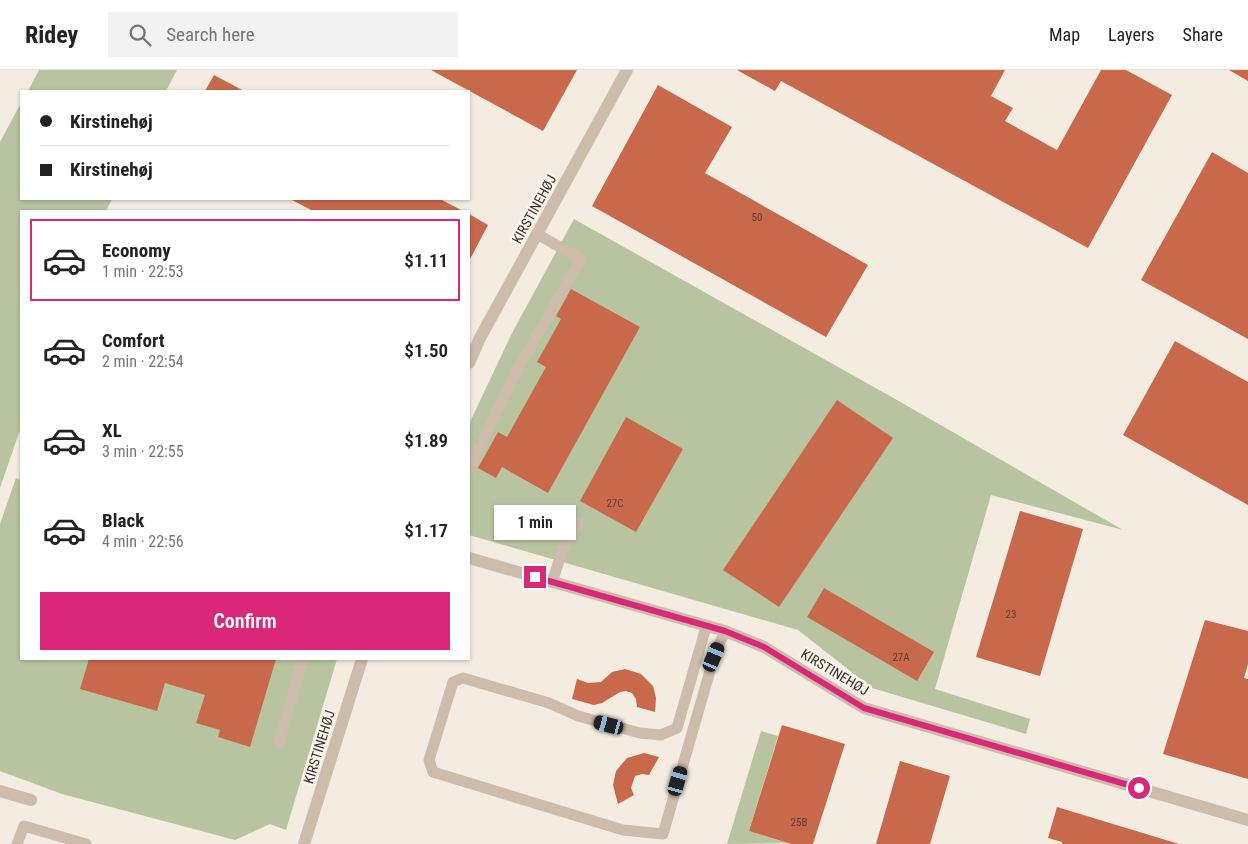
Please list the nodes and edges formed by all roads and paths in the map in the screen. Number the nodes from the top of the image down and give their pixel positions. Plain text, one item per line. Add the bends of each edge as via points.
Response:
1 (627, 70) edge
2 (537, 234) junction
3 (470, 361) edge
4 (470, 468) edge
5 (579, 523) dead end
6 (470, 558) edge
7 (552, 582) junction
8 (706, 627) junction
9 (725, 631) junction
10 (303, 660) edge
11 (362, 660) edge
12 (279, 742) dead end
13 (0, 791) edge
14 (31, 800) dead end
15 (1248, 820) edge
16 (16, 844) edge
17 (86, 844) edge
18 (304, 844) edge

1 - 2 street, KIRSTINEHØJ
2 - 3 street, KIRSTINEHØJ
2 - 4 lane via 581,259 516,372
5 - 7 lane via 564,546
6 - 7 street, KIRSTINEHØJ
7 - 8 street, KIRSTINEHØJ
8 - 9 street, KIRSTINEHØJ
8 - 9 lane via 677,728 661,735 640,733 463,678 453,682 429,760 433,772 623,830 663,834 714,657
9 - 15 street, KIRSTINEHØJ via 764,647 864,708
10 - 12 lane
11 - 18 street, KIRSTINEHØJ
13 - 14 street
16 - 17 lane via 24,826

